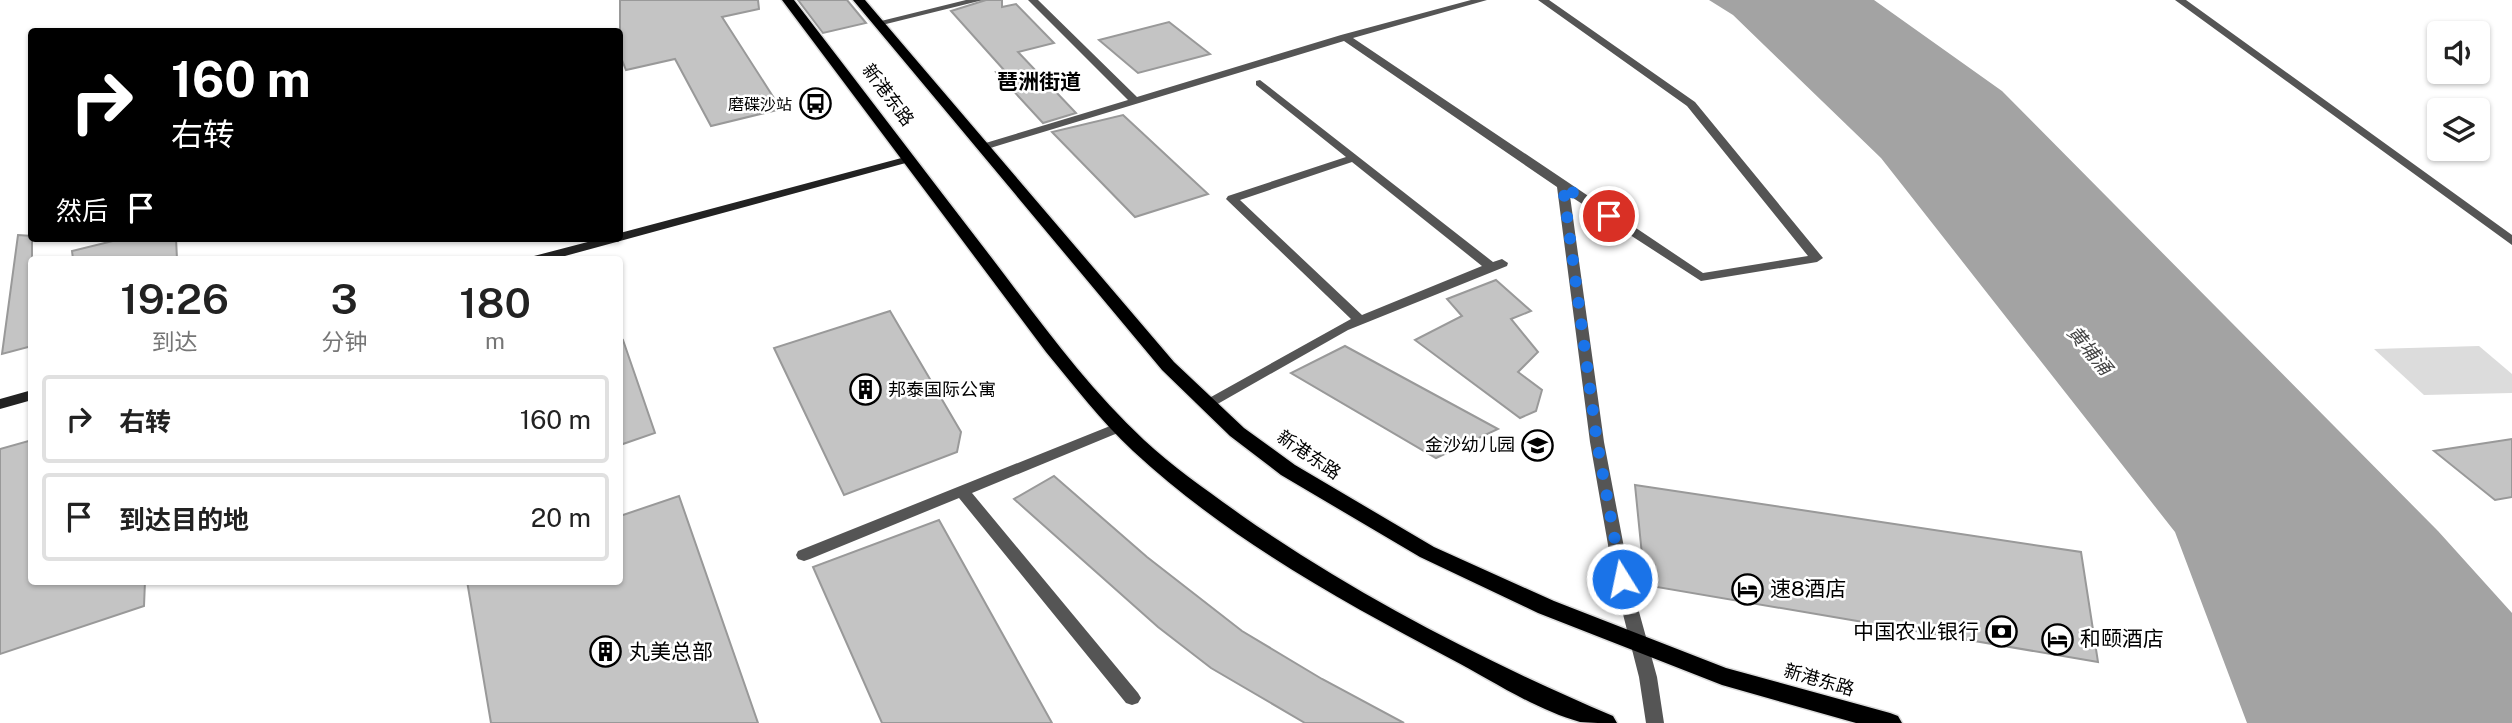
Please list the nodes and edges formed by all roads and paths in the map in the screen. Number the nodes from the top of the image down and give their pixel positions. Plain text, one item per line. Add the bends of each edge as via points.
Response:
1 (788, 0) edge
2 (859, 0) edge
3 (978, 0) edge
4 (1033, 0) edge
5 (1482, 0) edge
6 (1543, 0) edge
7 (2180, 0) edge
8 (878, 23) junction
9 (1345, 37) junction
10 (1260, 83) dead end
11 (1136, 102) junction
12 (983, 147) junction
13 (1354, 158) junction
14 (909, 159) junction
15 (1563, 186) junction
16 (623, 237) edge
17 (2512, 241) edge
18 (603, 242) edge
19 (550, 256) edge
20 (1360, 320) junction
21 (28, 397) edge
22 (0, 404) edge
23 (1207, 405) junction
24 (1120, 427) junction
25 (962, 491) junction
26 (804, 555) dead end
27 (1641, 645) junction
28 (1132, 698) dead end
29 (1605, 723) edge
30 (1655, 723) edge
31 (1890, 723) edge

1 - 14 main road, 新港东路
2 - 8 main road, 新港东路
3 - 8 street
4 - 11 street
5 - 9 street
6 - 15 street via 1691,104 1817,258 1701,277
7 - 17 street
8 - 12 main road, 新港东路
9 - 11 street
9 - 15 street
10 - 13 street
11 - 12 street
12 - 23 main road, 新港东路 via 1145,340
13 - 20 street via 1232,200
13 - 20 street via 1497,265
14 - 16 street
14 - 24 main road, 新港东路 via 1052,348
15 - 27 street via 1597,442 1622,579
18 - 19 street
20 - 23 street
21 - 22 street
23 - 27 main road, 新港东路 via 1288,470 1388,531 1477,577
24 - 25 street
24 - 29 main road, 新港东路 via 1177,479 1288,558 1533,692
25 - 26 street
25 - 28 street
27 - 30 street
27 - 31 main road, 新港东路 via 1721,676

